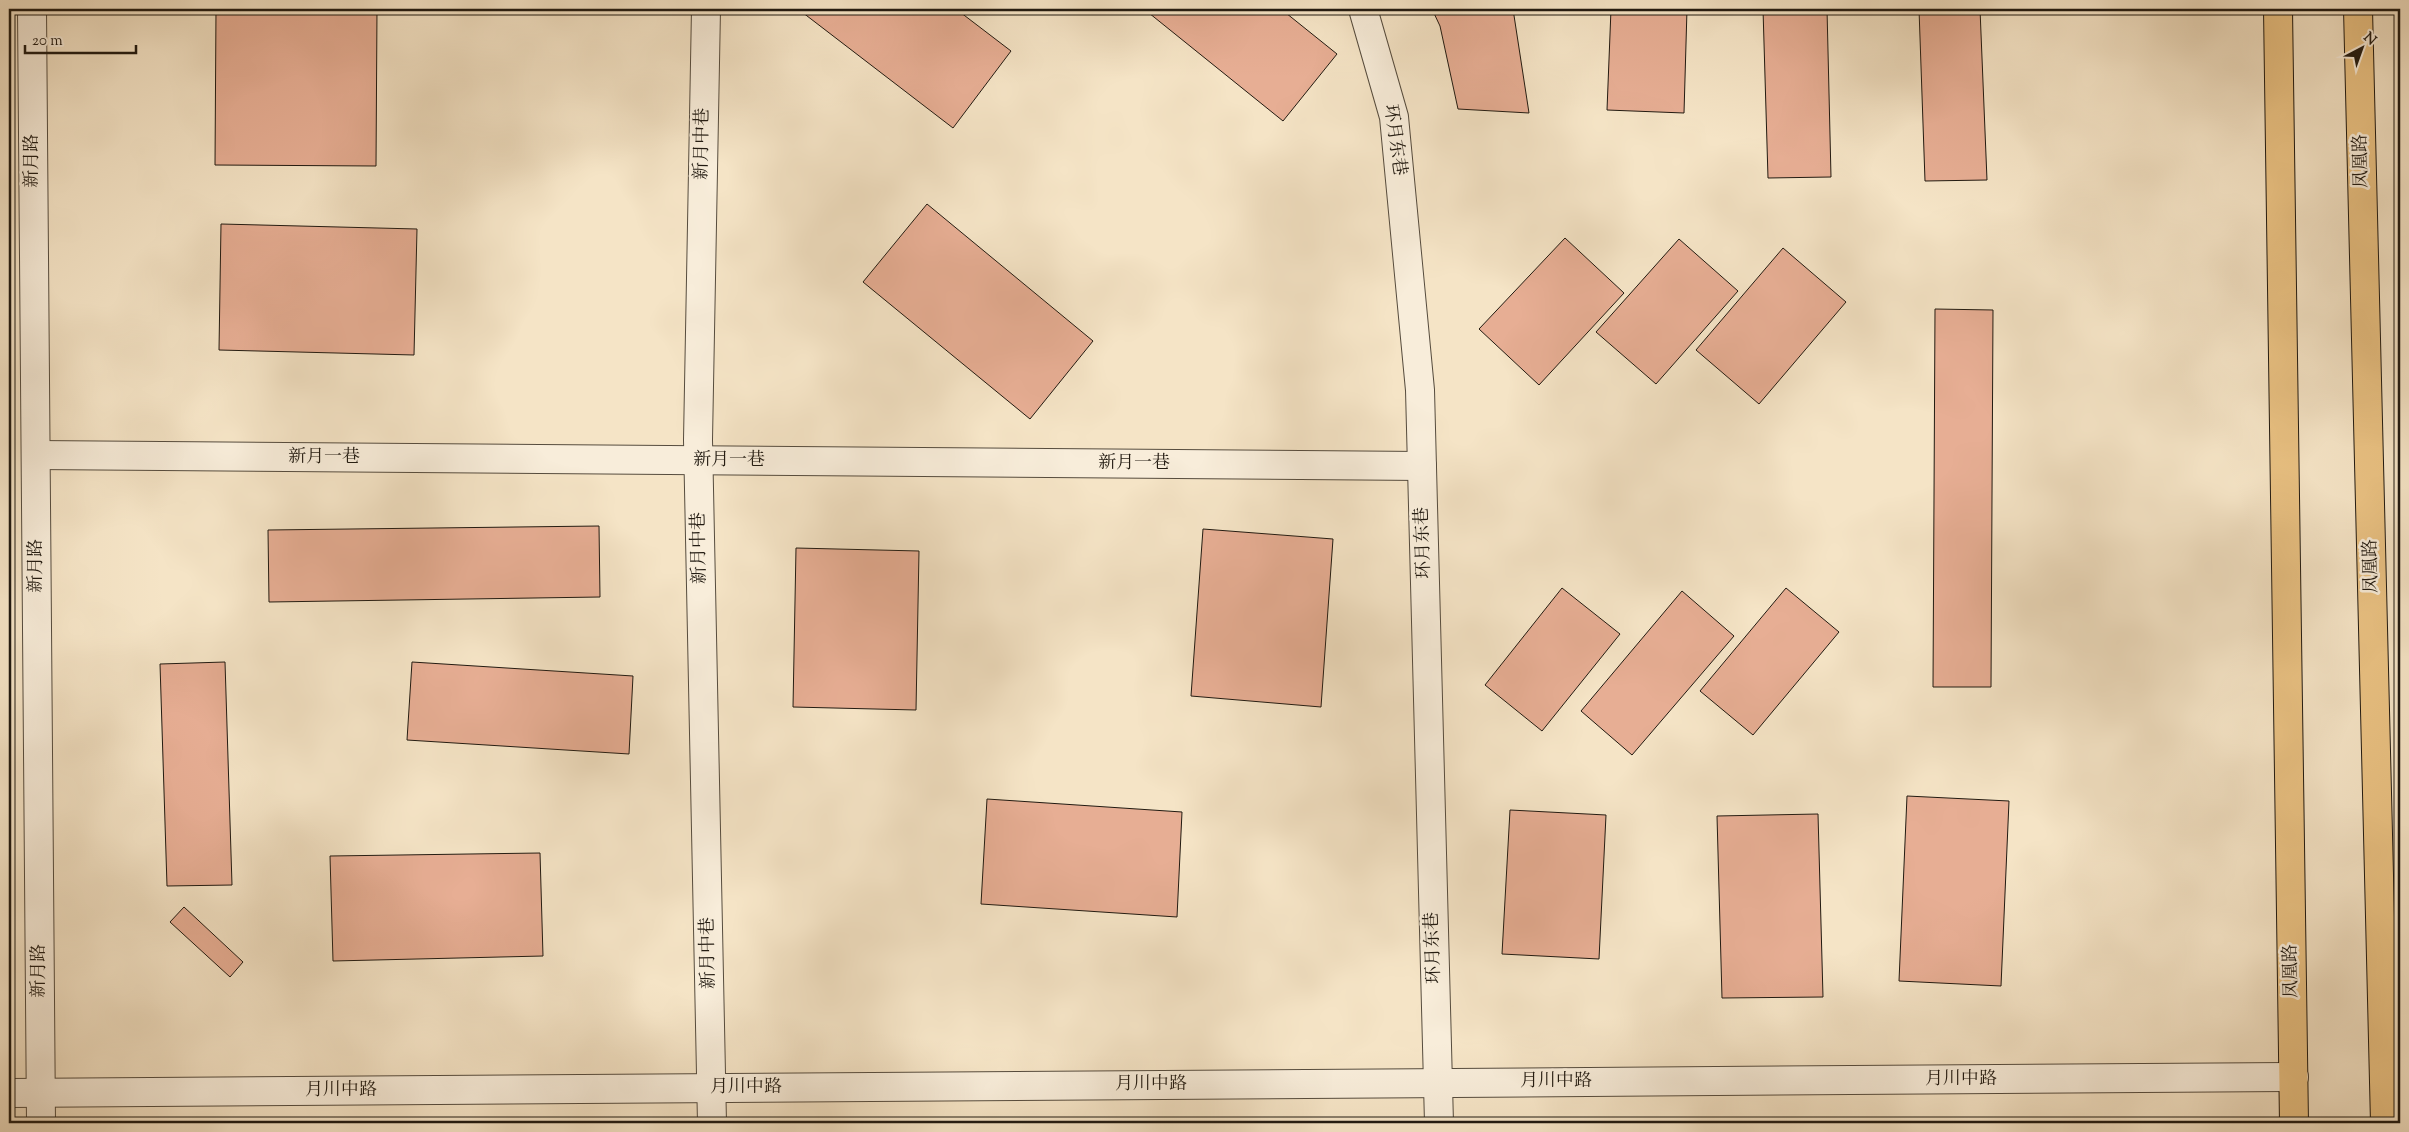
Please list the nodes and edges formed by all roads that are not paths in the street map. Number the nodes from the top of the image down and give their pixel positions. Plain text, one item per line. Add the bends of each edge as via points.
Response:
1 (32, 9) edge
2 (706, 9) edge
3 (1364, 9) edge
4 (2278, 9) edge
5 (2358, 9) edge
6 (36, 456) junction
7 (698, 460) junction
8 (1422, 466) junction
9 (2392, 1075) edge
10 (2294, 1078) junction
11 (1438, 1083) junction
12 (712, 1088) junction
13 (41, 1092) junction
14 (9, 1093) edge
15 (41, 1123) edge
16 (712, 1123) edge
17 (1438, 1123) edge
18 (2294, 1123) edge
19 (2385, 1123) edge

1 - 6 street, 新月路
2 - 7 street, 新月中巷
3 - 8 street, 环月东巷 via 1394,117 1420,390
4 - 10 highway, 凤凰路
5 - 9 highway, 凤凰路
6 - 7 street, 新月一巷
6 - 13 street, 新月路
7 - 8 street, 新月一巷
7 - 12 street, 新月中巷
8 - 11 street, 环月东巷
9 - 19 highway, 凤凰路
10 - 11 street, 月川中路
10 - 18 highway, 凤凰路
11 - 12 street, 月川中路
11 - 17 street, 环月东巷
12 - 13 street, 月川中路
12 - 16 street, 新月中巷
13 - 14 street, 月川中路
13 - 15 street, 新月路

